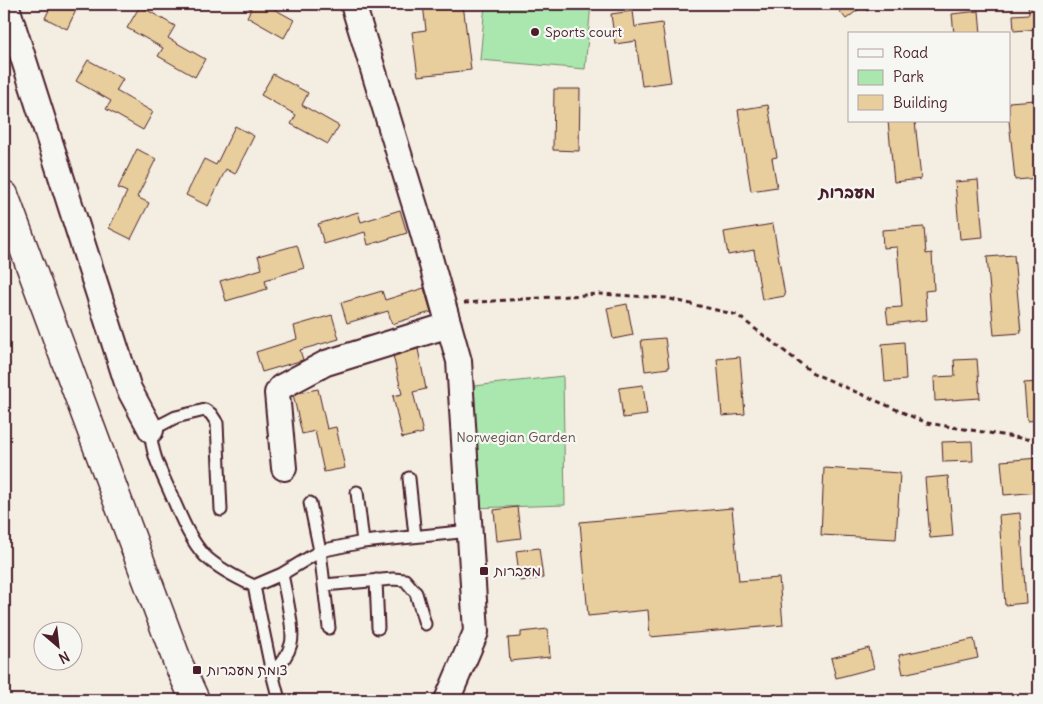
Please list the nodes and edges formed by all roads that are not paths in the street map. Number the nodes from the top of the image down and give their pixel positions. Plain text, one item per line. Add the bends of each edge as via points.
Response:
1 (6, 4) edge
2 (352, 4) edge
3 (4, 195) edge
4 (446, 315) junction
5 (151, 430) junction
6 (284, 468) dead end
7 (409, 478) dead end
8 (357, 492) dead end
9 (310, 503) dead end
10 (221, 510) dead end
11 (470, 530) junction
12 (415, 536) junction
13 (363, 542) junction
14 (320, 551) junction
15 (282, 574) junction
16 (376, 580) junction
17 (324, 585) junction
18 (254, 586) junction
19 (425, 624) dead end
20 (329, 628) dead end
21 (378, 628) dead end
22 (272, 673) junction
23 (195, 700) edge
24 (279, 700) edge
25 (446, 700) edge

1 - 5 street via 129,389
2 - 4 street
3 - 23 main road via 178,663
4 - 6 street via 326,363 281,387 276,393
4 - 11 street via 459,361
5 - 10 lane via 176,417 205,410 211,414 216,423
5 - 18 lane via 157,461 190,536 206,556 231,575
7 - 12 lane
8 - 13 lane
9 - 14 lane
11 - 12 lane
11 - 25 street via 476,632
12 - 13 lane
13 - 14 lane
14 - 15 lane
14 - 17 lane
15 - 18 lane
15 - 22 lane via 292,643 286,658
16 - 17 lane
16 - 19 lane via 405,580 416,593
16 - 21 lane
17 - 20 lane
18 - 22 lane
22 - 24 lane

